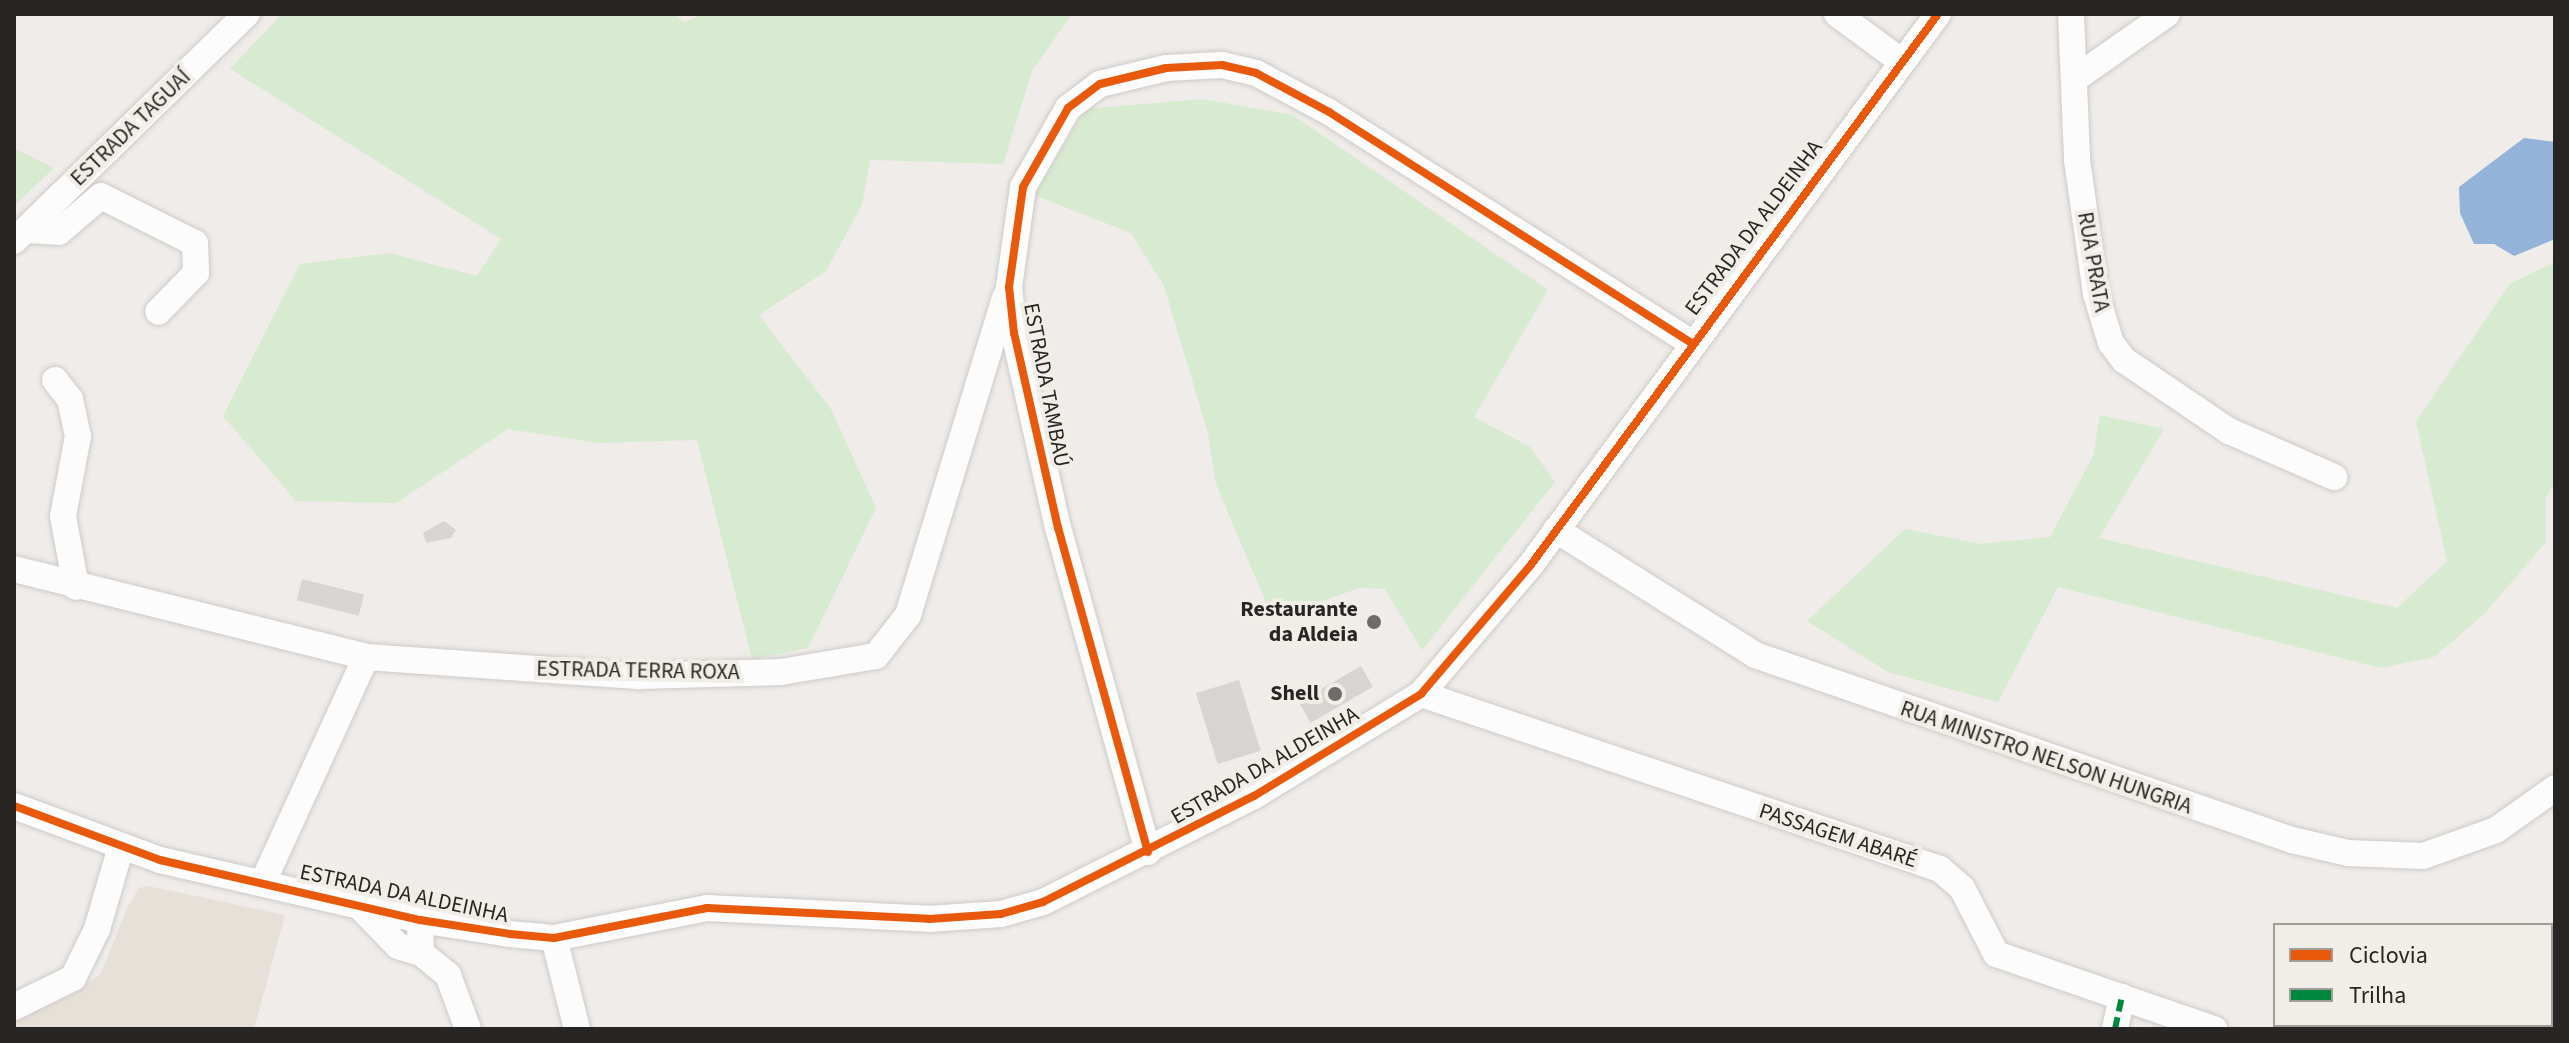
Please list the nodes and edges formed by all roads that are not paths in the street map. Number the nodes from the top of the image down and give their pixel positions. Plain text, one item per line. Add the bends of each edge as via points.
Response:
1 (247, 14) edge
2 (1837, 14) edge
3 (1938, 14) edge
4 (2071, 14) edge
5 (2167, 14) edge
6 (1901, 61) junction
7 (2076, 78) junction
8 (20, 235) edge
9 (1009, 287) junction
10 (158, 312) dead end
11 (1692, 343) junction
12 (55, 380) dead end
13 (2334, 477) dead end
14 (1556, 530) junction
15 (14, 569) edge
16 (76, 587) junction
17 (366, 657) junction
18 (1421, 694) junction
19 (2555, 788) edge
20 (14, 806) edge
21 (121, 847) junction
22 (1148, 852) junction
23 (263, 882) junction
24 (360, 907) junction
25 (420, 920) junction
26 (554, 938) junction
27 (421, 953) junction
28 (2122, 997) junction
29 (20, 1000) edge
30 (468, 1029) edge
31 (577, 1029) edge
32 (2115, 1029) edge
33 (2214, 1029) edge

1 - 8 street, ESTRADA TAGUAÍ
2 - 6 street
3 - 6 street, ESTRADA DA ALDEINHA
4 - 7 street, RUA PRATA
5 - 7 street
6 - 11 street, ESTRADA DA ALDEINHA
7 - 13 street, RUA PRATA via 2079,176 2096,294 2111,343 2124,360 2229,431
8 - 10 street via 59,232 101,196 195,243 196,273
9 - 11 street, ESTRADA TAMBAÚ via 1023,187 1068,108 1100,84 1166,68 1222,65 1287,86
9 - 17 street, ESTRADA TERRA ROXA via 908,615 876,656 781,672 640,676
9 - 22 street, ESTRADA TAMBAÚ via 1026,401
11 - 14 street, ESTRADA DA ALDEINHA
12 - 16 street via 70,399 78,436 63,516
14 - 18 street, ESTRADA DA ALDEINHA
14 - 19 street, RUA MINISTRO NELSON HUNGRIA via 1755,655 2292,840 2348,853 2423,856 2496,830
15 - 16 street, ESTRADA TERRA ROXA
16 - 17 street, ESTRADA TERRA ROXA
17 - 23 street
18 - 22 street, ESTRADA DA ALDEINHA via 1295,773
18 - 28 street, PASSAGEM ABARÉ via 1940,869 1962,888 1996,954
20 - 21 street, ESTRADA DA ALDEINHA
21 - 23 street, ESTRADA DA ALDEINHA
21 - 29 street via 85,959 61,988
22 - 26 street, ESTRADA DA ALDEINHA via 1056,896 1001,914 869,918 707,908
23 - 24 street, ESTRADA DA ALDEINHA
24 - 25 street, ESTRADA DA ALDEINHA
24 - 27 street via 398,946
25 - 26 street, ESTRADA DA ALDEINHA
25 - 27 street
26 - 31 street
27 - 30 street via 448,975
28 - 32 street
28 - 33 street, PASSAGEM ABARÉ

